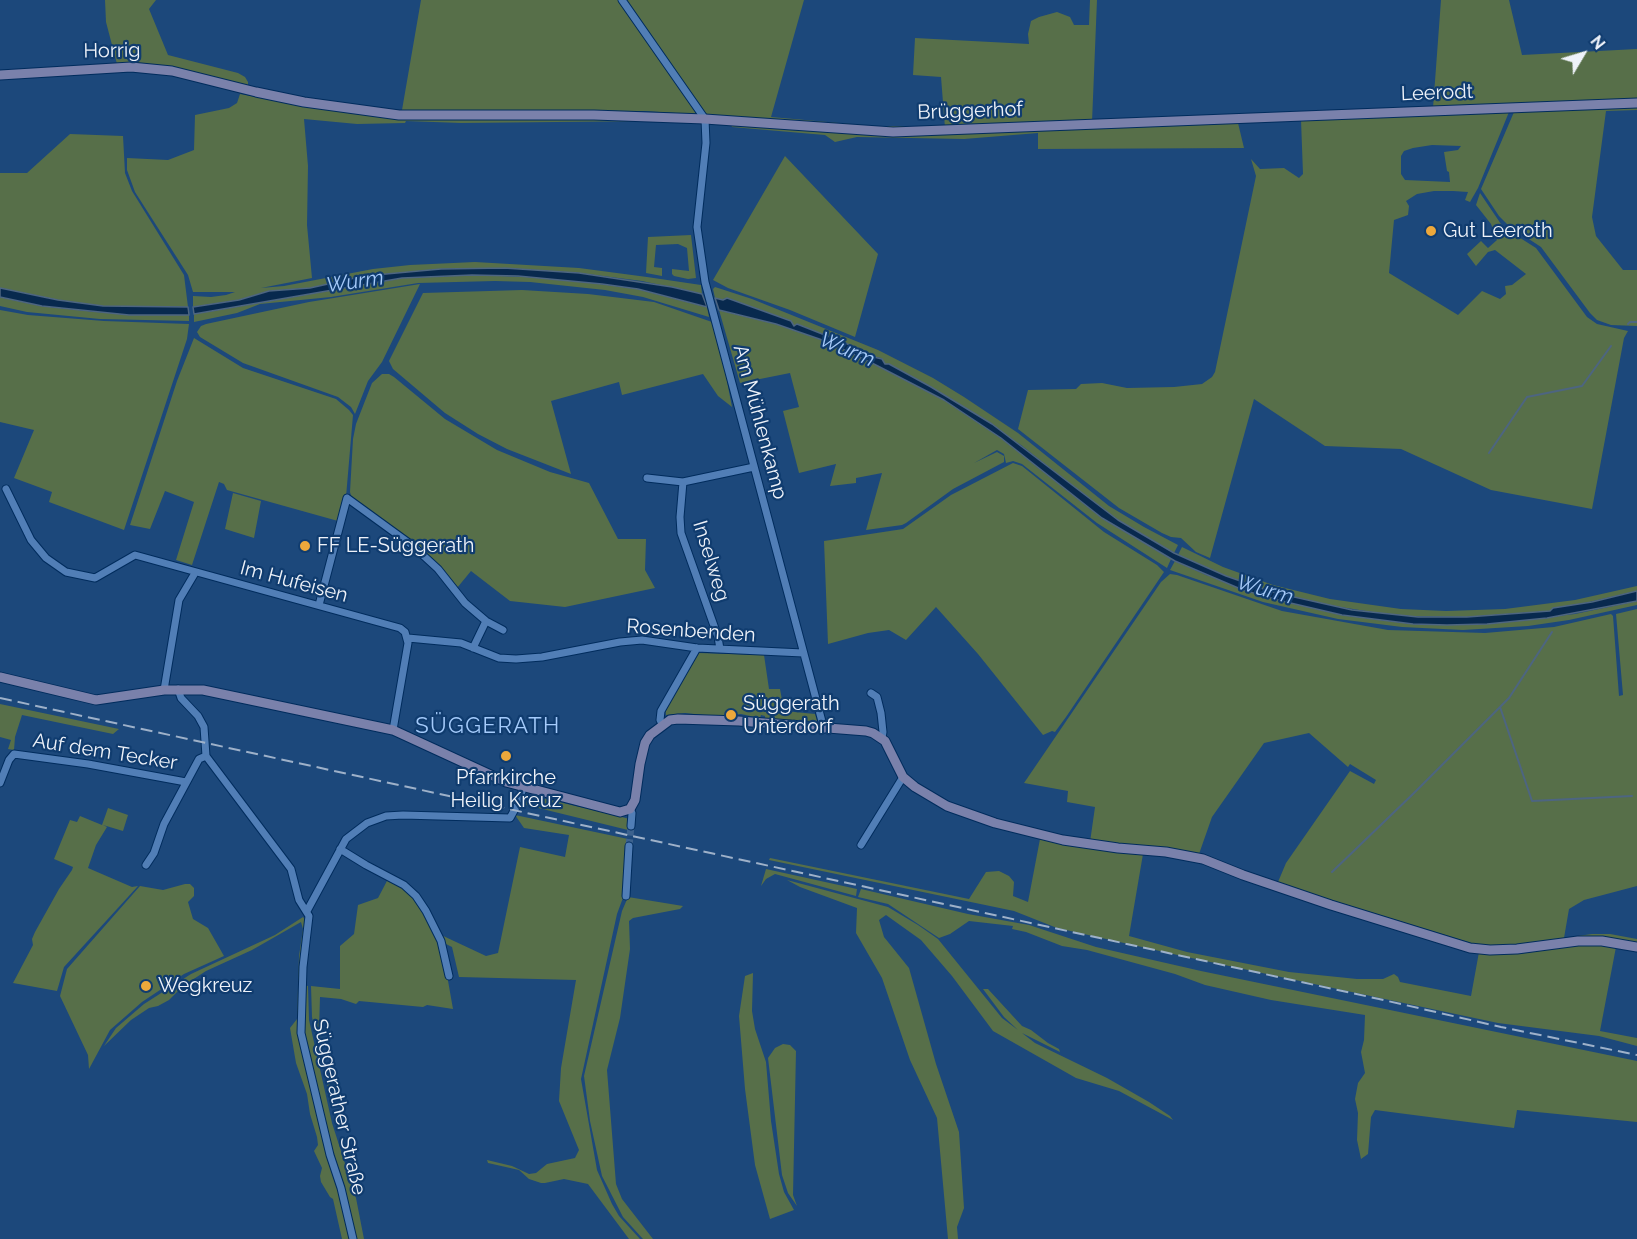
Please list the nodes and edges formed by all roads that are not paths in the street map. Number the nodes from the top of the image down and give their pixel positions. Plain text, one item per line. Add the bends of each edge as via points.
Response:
1 (622, 0) edge
2 (0, 75) edge
3 (1637, 103) edge
4 (705, 118) junction
5 (1238, 119) joint
6 (754, 467) junction
7 (647, 478) dead end
8 (683, 482) junction
9 (6, 489) dead end
10 (195, 573) junction
11 (319, 605) junction
12 (486, 621) junction
13 (503, 630) dead end
14 (408, 638) junction
15 (473, 648) junction
16 (697, 648) junction
17 (720, 649) junction
18 (803, 653) junction
19 (0, 677) edge
20 (177, 689) junction
21 (164, 690) junction
22 (871, 693) dead end
23 (662, 724) junction
24 (824, 729) junction
25 (393, 730) junction
26 (882, 738) junction
27 (206, 756) junction
28 (903, 777) junction
29 (0, 783) edge
30 (186, 783) junction
31 (523, 788) junction
32 (630, 809) junction
33 (631, 826) tunnel mouth
34 (861, 845) dead end
35 (629, 846) tunnel mouth
36 (340, 849) junction
37 (146, 865) dead end
38 (626, 896) dead end
39 (307, 911) junction
40 (1637, 947) edge
41 (449, 976) dead end
42 (353, 1239) edge

1 - 4 street
2 - 4 main road, Horrig via 131,66 172,71 294,100 399,115
3 - 5 main road, Leerodt
4 - 5 main road, Brüggerhof via 893,132
4 - 6 street, Am Mühlenkamp via 697,227 709,294
6 - 8 street
6 - 18 street, Am Mühlenkamp
7 - 8 street
8 - 17 street, Inselweg via 681,533
9 - 10 street, Im Hufeisen via 31,540 46,558 66,572 95,578 135,555
10 - 11 street, Im Hufeisen
10 - 21 street via 179,600
11 - 12 street via 347,498 413,546
11 - 14 street, Im Hufeisen via 400,628
12 - 13 street
12 - 15 street
14 - 15 street, Rosenbenden via 461,643
14 - 25 street
15 - 16 street, Rosenbenden via 498,658 516,659 642,640
16 - 17 street, Rosenbenden
16 - 23 street via 661,711
17 - 18 street, Rosenbenden
18 - 24 street, Am Mühlenkamp
19 - 21 main road via 96,699
20 - 21 main road
20 - 25 main road via 203,690
20 - 27 street via 204,727
22 - 26 street via 877,697 881,713
23 - 24 main road via 678,719
23 - 32 main road via 642,750 635,800
24 - 26 main road via 866,731
25 - 31 main road
26 - 28 main road
27 - 30 street via 199,759
27 - 39 street via 291,869 299,900
28 - 34 street
28 - 40 main road via 964,813 1063,840 1203,859 1312,899 1470,948 1517,949 1578,941
29 - 30 street, Auf dem Tecker via 14,754
30 - 37 street
31 - 32 main road via 620,812
31 - 36 street via 510,818 386,816 355,830
32 - 33 street
35 - 38 street
36 - 39 street
36 - 41 street via 404,885 416,897 441,940
39 - 42 street, Süggerather Straße via 301,1033

